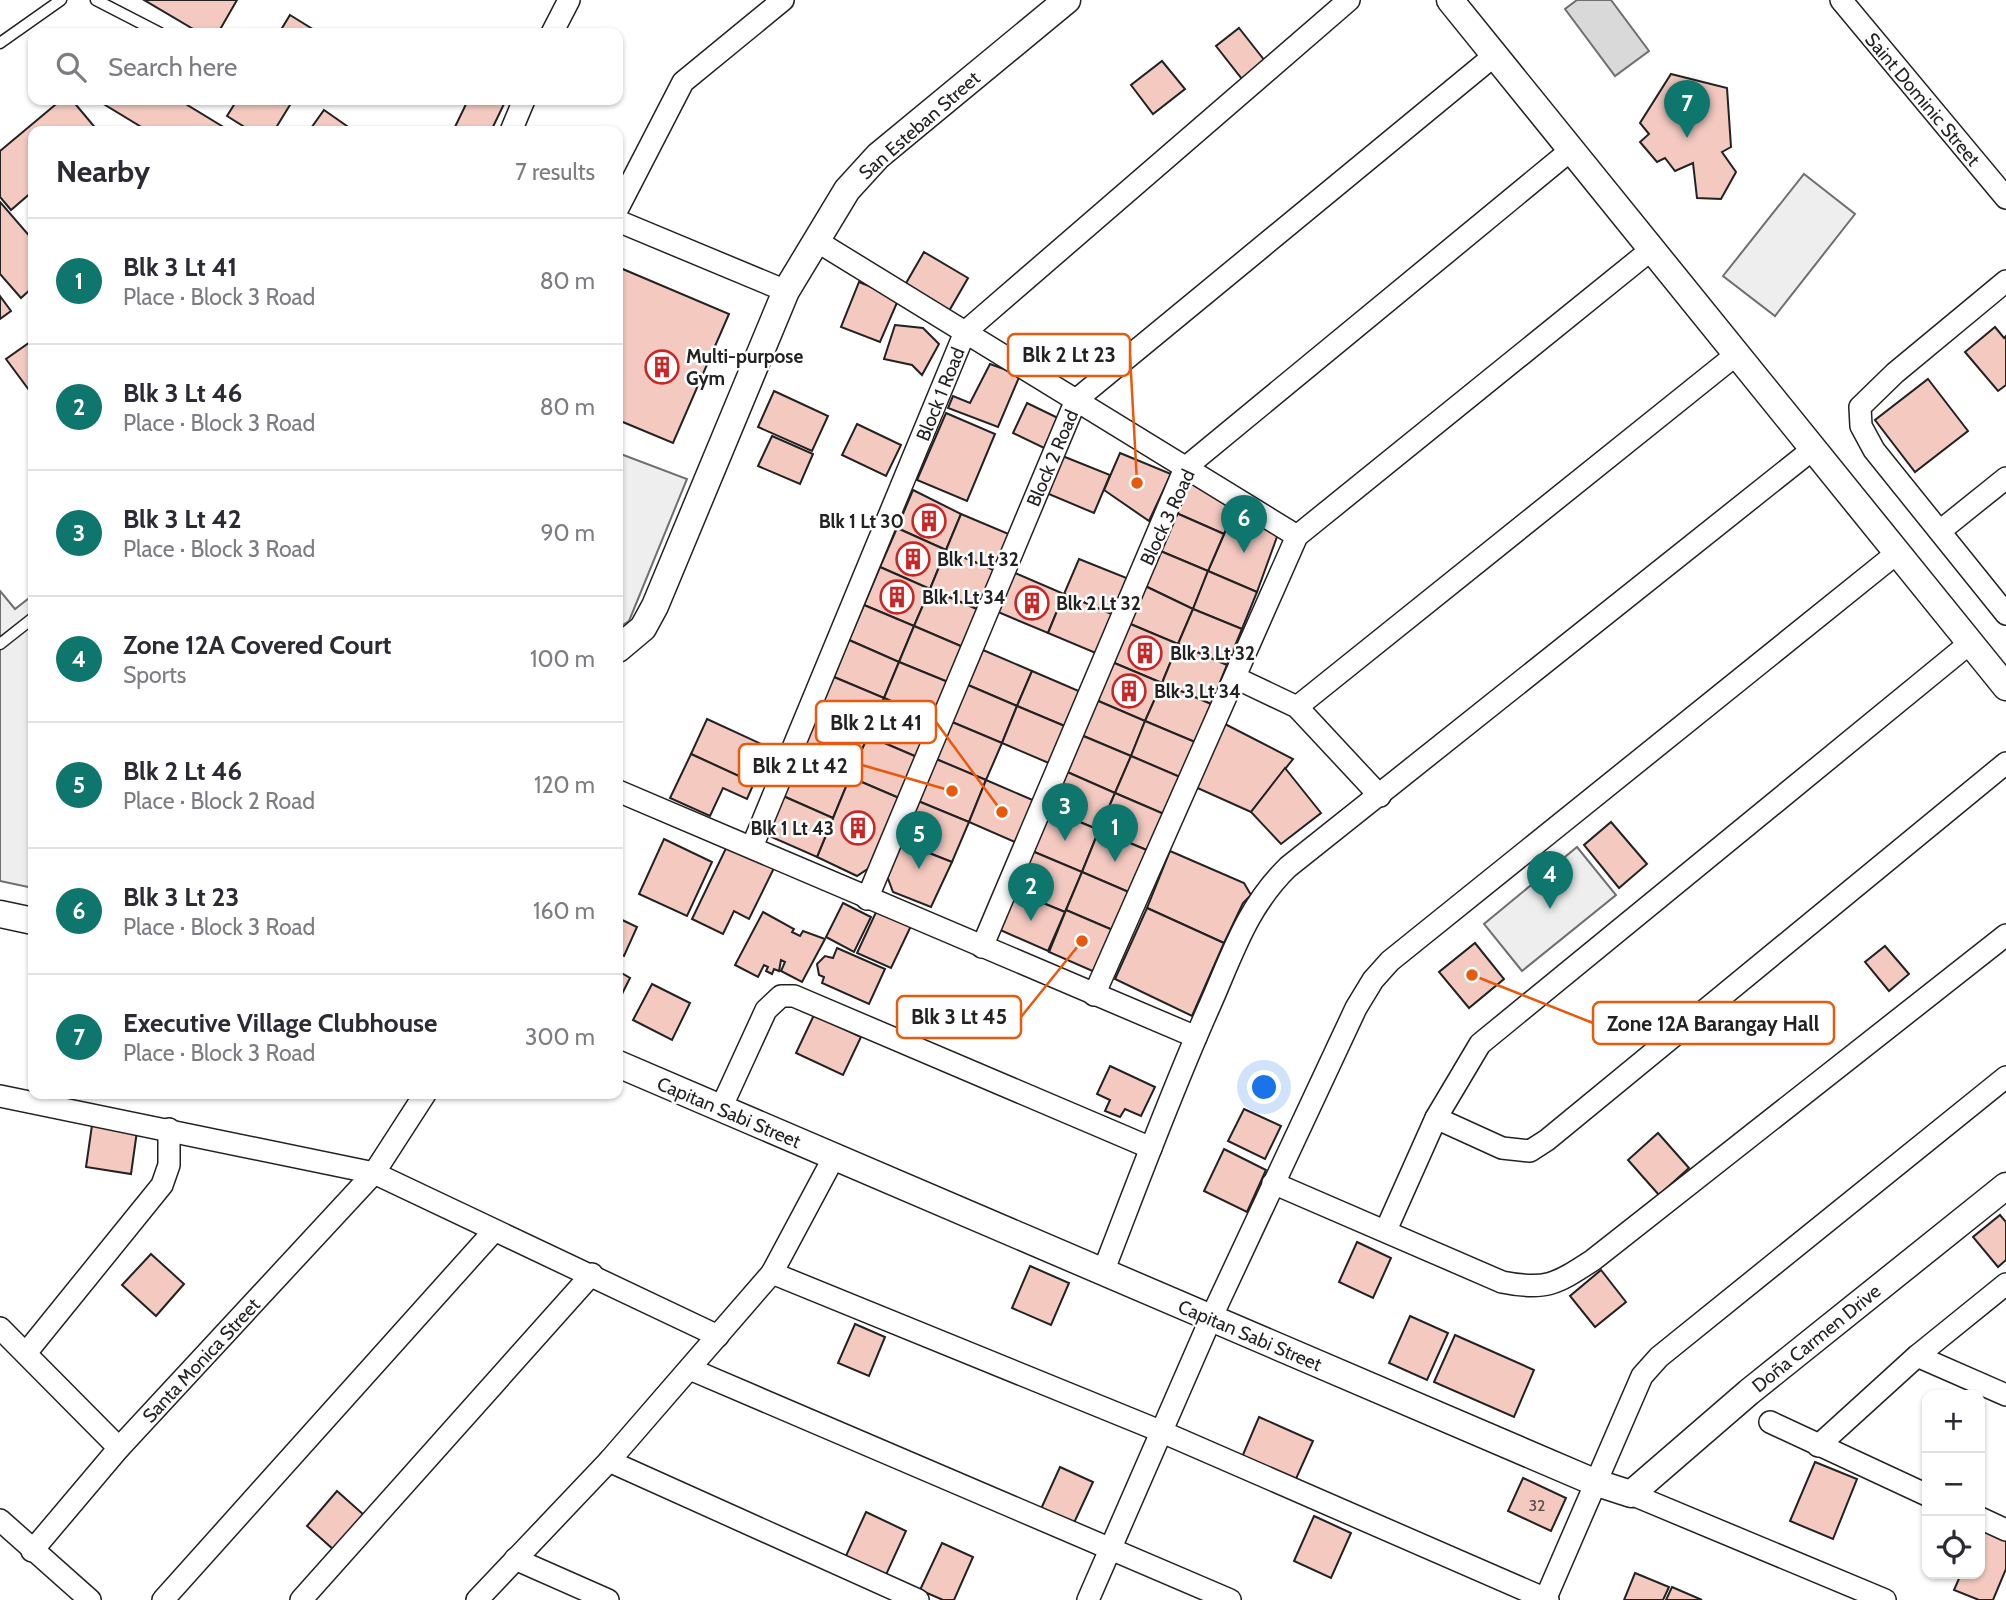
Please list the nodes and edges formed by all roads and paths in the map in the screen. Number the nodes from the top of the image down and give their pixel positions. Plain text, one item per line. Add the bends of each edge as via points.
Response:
1 (61, 0) edge
2 (96, 0) edge
3 (569, 0) edge
4 (783, 0) edge
5 (1067, 0) edge
6 (1349, 0) edge
7 (1450, 0) edge
8 (1841, 0) edge
9 (150, 28) edge
10 (555, 28) edge
11 (0, 43) edge
12 (1495, 55) junction
13 (522, 105) edge
14 (513, 126) edge
15 (1571, 150) junction
16 (623, 198) edge
17 (2006, 198) edge
18 (623, 223) edge
19 (815, 240) junction
20 (1652, 249) junction
21 (2006, 281) edge
22 (786, 291) junction
23 (965, 332) junction
24 (1737, 354) junction
25 (1076, 400) junction
26 (1813, 449) junction
27 (1185, 468) junction
28 (2006, 478) edge
29 (1940, 531) junction
30 (1297, 536) junction
31 (1897, 553) junction
32 (2006, 614) edge
33 (28, 622) edge
34 (1970, 643) junction
35 (0, 644) edge
36 (623, 645) edge
37 (1236, 678) junction
38 (2006, 687) edge
39 (1297, 707) junction
40 (2006, 763) edge
41 (623, 793) edge
42 (1380, 796) junction
43 (752, 847) junction
44 (866, 899) junction
45 (0, 914) edge
46 (28, 920) edge
47 (2006, 935) edge
48 (982, 947) junction
49 (1094, 995) junction
50 (1195, 1037) junction
51 (623, 1066) edge
52 (2006, 1077) edge
53 (0, 1096) edge
54 (422, 1099) edge
55 (721, 1108) junction
56 (1436, 1118) junction
57 (169, 1129) junction
58 (1151, 1148) junction
59 (834, 1157) junction
60 (374, 1173) junction
61 (1273, 1183) junction
62 (2006, 1186) edge
63 (1386, 1230) junction
64 (494, 1231) junction
65 (1103, 1272) junction
66 (772, 1273) junction
67 (592, 1274) junction
68 (2006, 1284) edge
69 (1211, 1318) junction
70 (0, 1328) edge
71 (718, 1336) junction
72 (26, 1353) junction
73 (1917, 1356) junction
74 (690, 1369) junction
75 (2006, 1395) edge
76 (1770, 1422) dead end
77 (1160, 1431) junction
78 (1818, 1446) junction
79 (119, 1448) junction
80 (609, 1461) junction
81 (1594, 1482) junction
82 (1922, 1492) edge
83 (1631, 1494) junction
84 (0, 1520) edge
85 (1985, 1520) edge
86 (2006, 1530) edge
87 (1110, 1548) junction
88 (32, 1551) junction
89 (515, 1559) junction
90 (90, 1600) edge
91 (163, 1600) edge
92 (301, 1600) edge
93 (477, 1600) edge
94 (608, 1600) edge
95 (918, 1600) edge
96 (1088, 1600) edge
97 (1230, 1600) edge
98 (1546, 1600) edge
99 (1885, 1600) edge

1 - 11 lane
2 - 9 lane
3 - 10 street
4 - 16 street via 683,82
5 - 19 street, San Esteban Street via 878,156 847,190
6 - 23 street, Block 1 Road
7 - 12 street
8 - 17 street, Saint Dominic Street
12 - 15 street
12 - 25 street, Block 2 Road
13 - 14 street
15 - 20 street
15 - 27 street, Block 3 Road
18 - 22 street
19 - 22 street, San Esteban Street
19 - 23 street
20 - 24 street
20 - 30 street
21 - 29 street via 1860,407 1861,426 1874,450
22 - 36 street, San Esteban Street via 655,606 643,628
23 - 25 street
23 - 43 street, Block 1 Road
24 - 26 street
24 - 39 street
25 - 27 street
25 - 44 street, Block 2 Road
26 - 31 street
26 - 42 street
27 - 30 street
27 - 48 street, Block 3 Road
28 - 29 street
29 - 32 street
30 - 37 street
31 - 34 street
31 - 61 street via 1390,961 1356,1008
33 - 35 lane
34 - 38 street
34 - 56 street via 1480,1044
37 - 39 street
37 - 49 street
39 - 42 street
40 - 56 street via 1530,1151 1502,1148
41 - 43 street
42 - 50 street via 1264,891
43 - 44 street
44 - 48 street
45 - 46 street
47 - 63 street via 1560,1281 1532,1288 1502,1282
48 - 49 street
49 - 50 street
50 - 58 street
51 - 55 street, Capitan Sabi Street
52 - 81 street via 1659,1357 1642,1376
53 - 57 street
54 - 60 street, Santa Monica Street
55 - 58 street via 766,1010 780,996 794,996
55 - 59 street, Capitan Sabi Street
56 - 63 street
57 - 60 street
57 - 72 street via 169,1165 162,1185
58 - 65 street
59 - 65 street, Capitan Sabi Street
59 - 66 street
60 - 64 street
60 - 79 street, Santa Monica Street
61 - 63 street
61 - 69 street
62 - 83 street, Doña Carmen Drive via 1749,1392
64 - 67 street
64 - 91 street
65 - 69 street, Capitan Sabi Street
66 - 71 street
66 - 77 street
67 - 71 street
67 - 92 street
68 - 73 street
69 - 77 street
69 - 81 street, Capitan Sabi Street
70 - 72 street
71 - 74 street
72 - 79 street
73 - 75 street
73 - 78 street
74 - 80 street
74 - 87 street
76 - 78 street
77 - 87 street
77 - 98 street
78 - 82 street
79 - 88 street, Santa Monica Street
80 - 89 street
80 - 95 street
81 - 83 street, Capitan Sabi Street
81 - 98 street
83 - 99 street, Capitan Sabi Street
84 - 88 street
85 - 86 street
87 - 96 street
87 - 97 street
88 - 90 street
89 - 93 street
89 - 94 street

